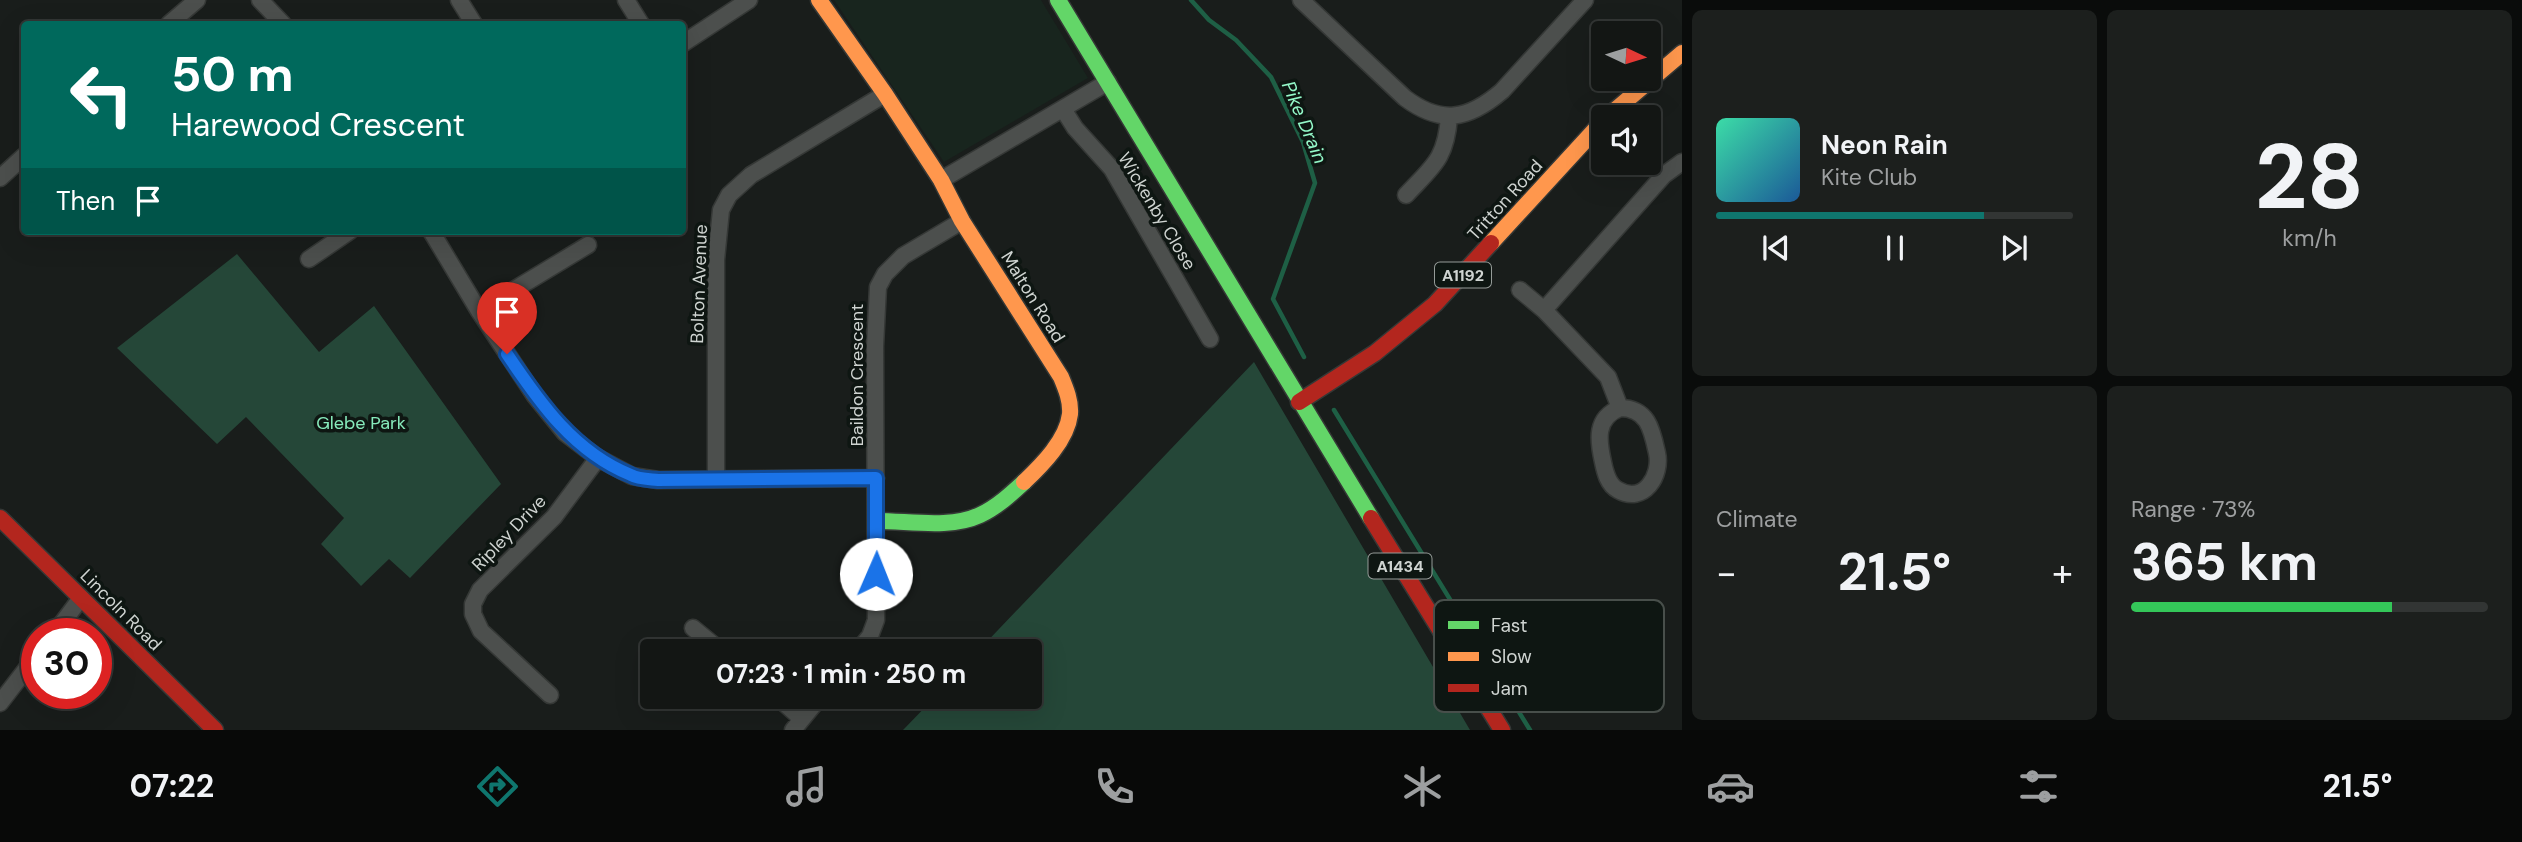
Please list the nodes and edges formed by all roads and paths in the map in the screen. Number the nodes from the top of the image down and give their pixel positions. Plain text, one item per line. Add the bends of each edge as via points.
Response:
1 (197, 0) edge
2 (260, 0) edge
3 (458, 0) edge
4 (626, 0) edge
5 (749, 0) edge
6 (819, 0) edge
7 (1058, 0) edge
8 (1301, 0) edge
9 (1585, 0) edge
10 (172, 21) edge
11 (281, 21) edge
12 (472, 21) edge
13 (639, 21) edge
14 (686, 41) edge
15 (1682, 53) edge
16 (1108, 82) junction
17 (886, 94) junction
18 (1621, 105) edge
19 (1063, 109) junction
20 (1450, 117) junction
21 (1591, 134) edge
22 (21, 159) edge
23 (1682, 162) edge
24 (0, 178) edge
25 (941, 180) junction
26 (1406, 195) dead end
27 (962, 221) junction
28 (343, 235) edge
29 (432, 235) edge
30 (588, 246) dead end
31 (309, 259) dead end
32 (1520, 290) dead end
33 (1544, 310) junction
34 (479, 312) junction
35 (1210, 339) dead end
36 (1299, 402) junction
37 (1620, 408) junction
38 (598, 458) junction
39 (876, 478) junction
40 (716, 480) junction
41 (0, 518) edge
42 (877, 521) junction
43 (81, 598) junction
44 (66, 618) edge
45 (1434, 620) edge
46 (693, 628) dead end
47 (706, 639) edge
48 (868, 639) edge
49 (21, 676) edge
50 (550, 695) dead end
51 (0, 703) edge
52 (786, 709) edge
53 (810, 709) edge
54 (1491, 712) edge
55 (798, 724) edge
56 (215, 730) edge
57 (1502, 730) edge

1 - 10 street
2 - 11 street
3 - 12 street
4 - 13 street
5 - 14 street
6 - 17 main road, Malton Road
7 - 16 main road, A1434
8 - 20 street via 1405,98 1436,116
9 - 20 street via 1495,98 1469,113
15 - 18 main road
16 - 19 street
16 - 36 main road, A1434
17 - 25 main road, Malton Road
17 - 40 street, Bolton Avenue via 751,175 729,195 721,210 716,260
19 - 25 street
19 - 35 street, Wickenby Close via 1112,169
20 - 26 street via 1439,160
21 - 36 main road, Tritton Road / A1192 via 1435,304 1375,352
22 - 24 street
23 - 33 street via 1664,175
25 - 27 main road, Malton Road
27 - 39 street, Baildon Crescent via 903,256 878,288
27 - 42 main road, Malton Road via 1061,377 1069,418 1062,438 1040,464 985,514 968,519
28 - 31 street
29 - 34 street
30 - 34 street
32 - 33 street
33 - 37 street via 1608,377
34 - 38 street via 565,433
36 - 45 main road, A1434
37 - 37 street via 1642,415 1651,426 1659,465 1653,483 1630,494 1618,490 1606,474 1598,440 1607,415
38 - 40 street via 632,476
38 - 50 street, Ripley Drive via 554,517 480,590 473,604 481,631
39 - 40 street
39 - 42 street, Baildon Crescent
41 - 43 main road, Lincoln Road
42 - 48 street, Baildon Crescent via 876,620
43 - 44 street
43 - 56 main road, Lincoln Road
46 - 47 street
49 - 51 street
52 - 55 street
53 - 55 street
54 - 57 main road, A1434

